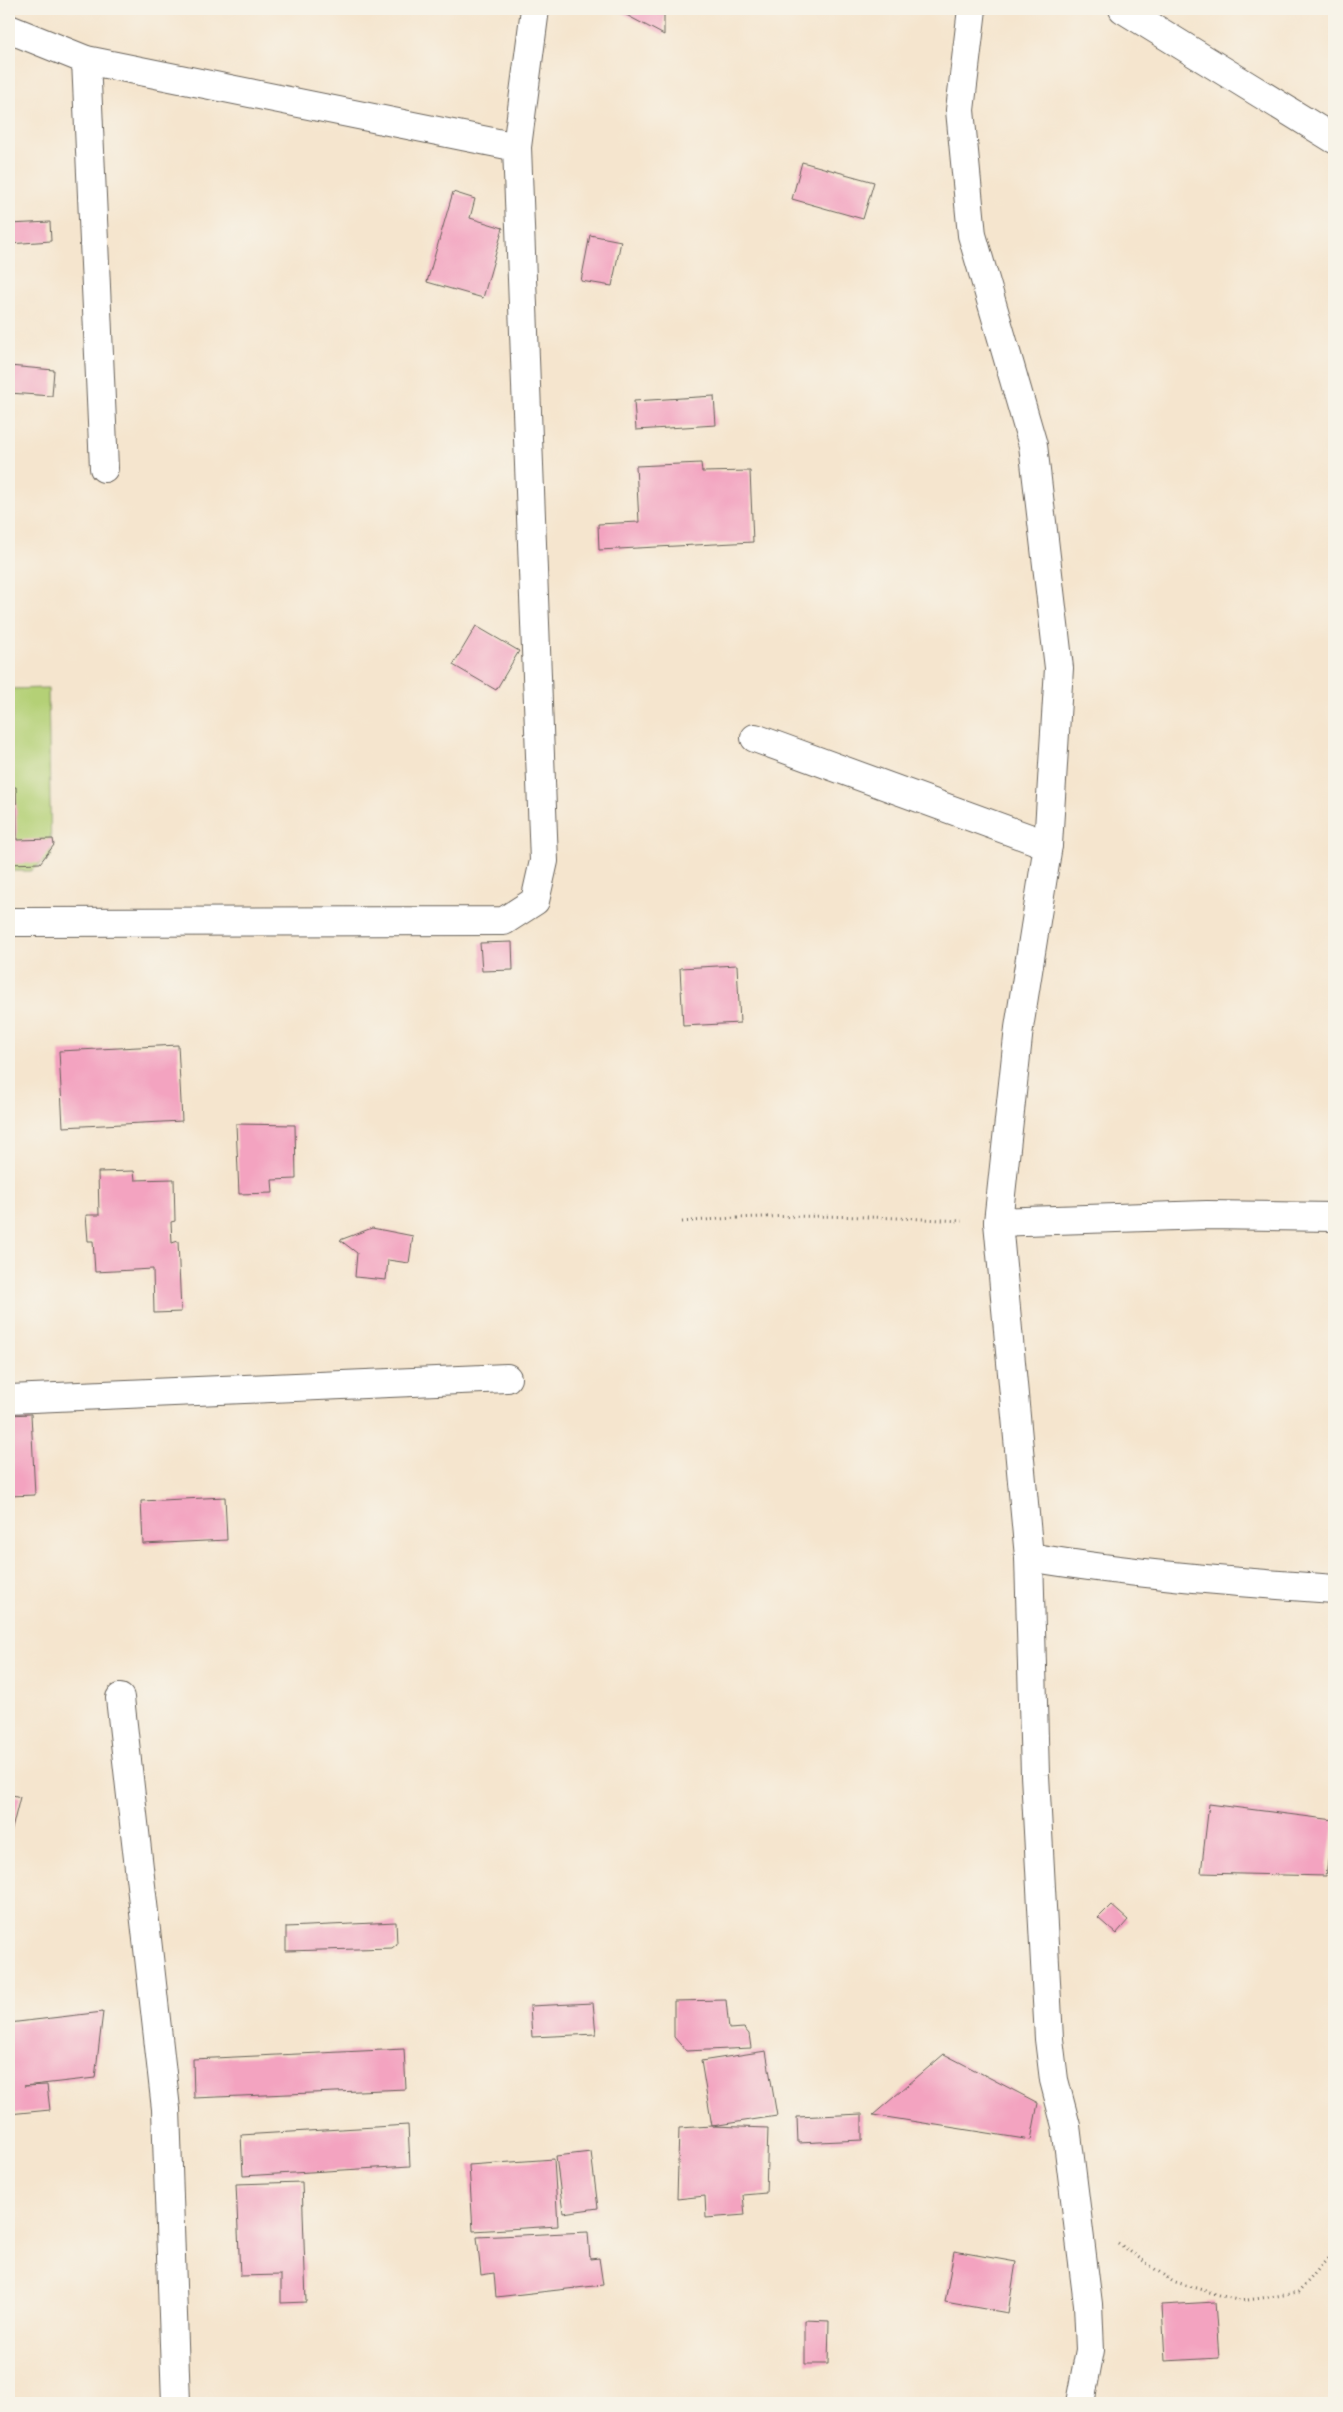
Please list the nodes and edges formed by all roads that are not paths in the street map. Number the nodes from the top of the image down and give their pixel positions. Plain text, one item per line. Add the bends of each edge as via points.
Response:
1 (535, 9) edge
2 (972, 9) edge
3 (1123, 9) edge
4 (9, 29) edge
5 (86, 60) junction
6 (1334, 139) edge
7 (517, 146) junction
8 (104, 468) dead end
9 (755, 738) dead end
10 (1048, 845) junction
11 (9, 922) edge
12 (1334, 1217) edge
13 (998, 1222) junction
14 (507, 1378) dead end
15 (9, 1399) edge
16 (1029, 1557) junction
17 (1334, 1589) edge
18 (120, 1698) dead end
19 (176, 2403) edge
20 (1080, 2403) edge

1 - 7 street
2 - 10 street via 960,110 972,235 1033,445 1059,668
3 - 6 street
4 - 5 street
5 - 7 street
5 - 8 street
7 - 11 street via 544,861 535,901 504,921
9 - 10 street
10 - 13 street via 1020,1028
12 - 13 street via 1207,1216
13 - 16 street
14 - 15 street
16 - 17 street via 1229,1582
16 - 20 street via 1035,1775 1048,2039 1066,2126 1088,2304 1090,2350
18 - 19 street via 166,2109

